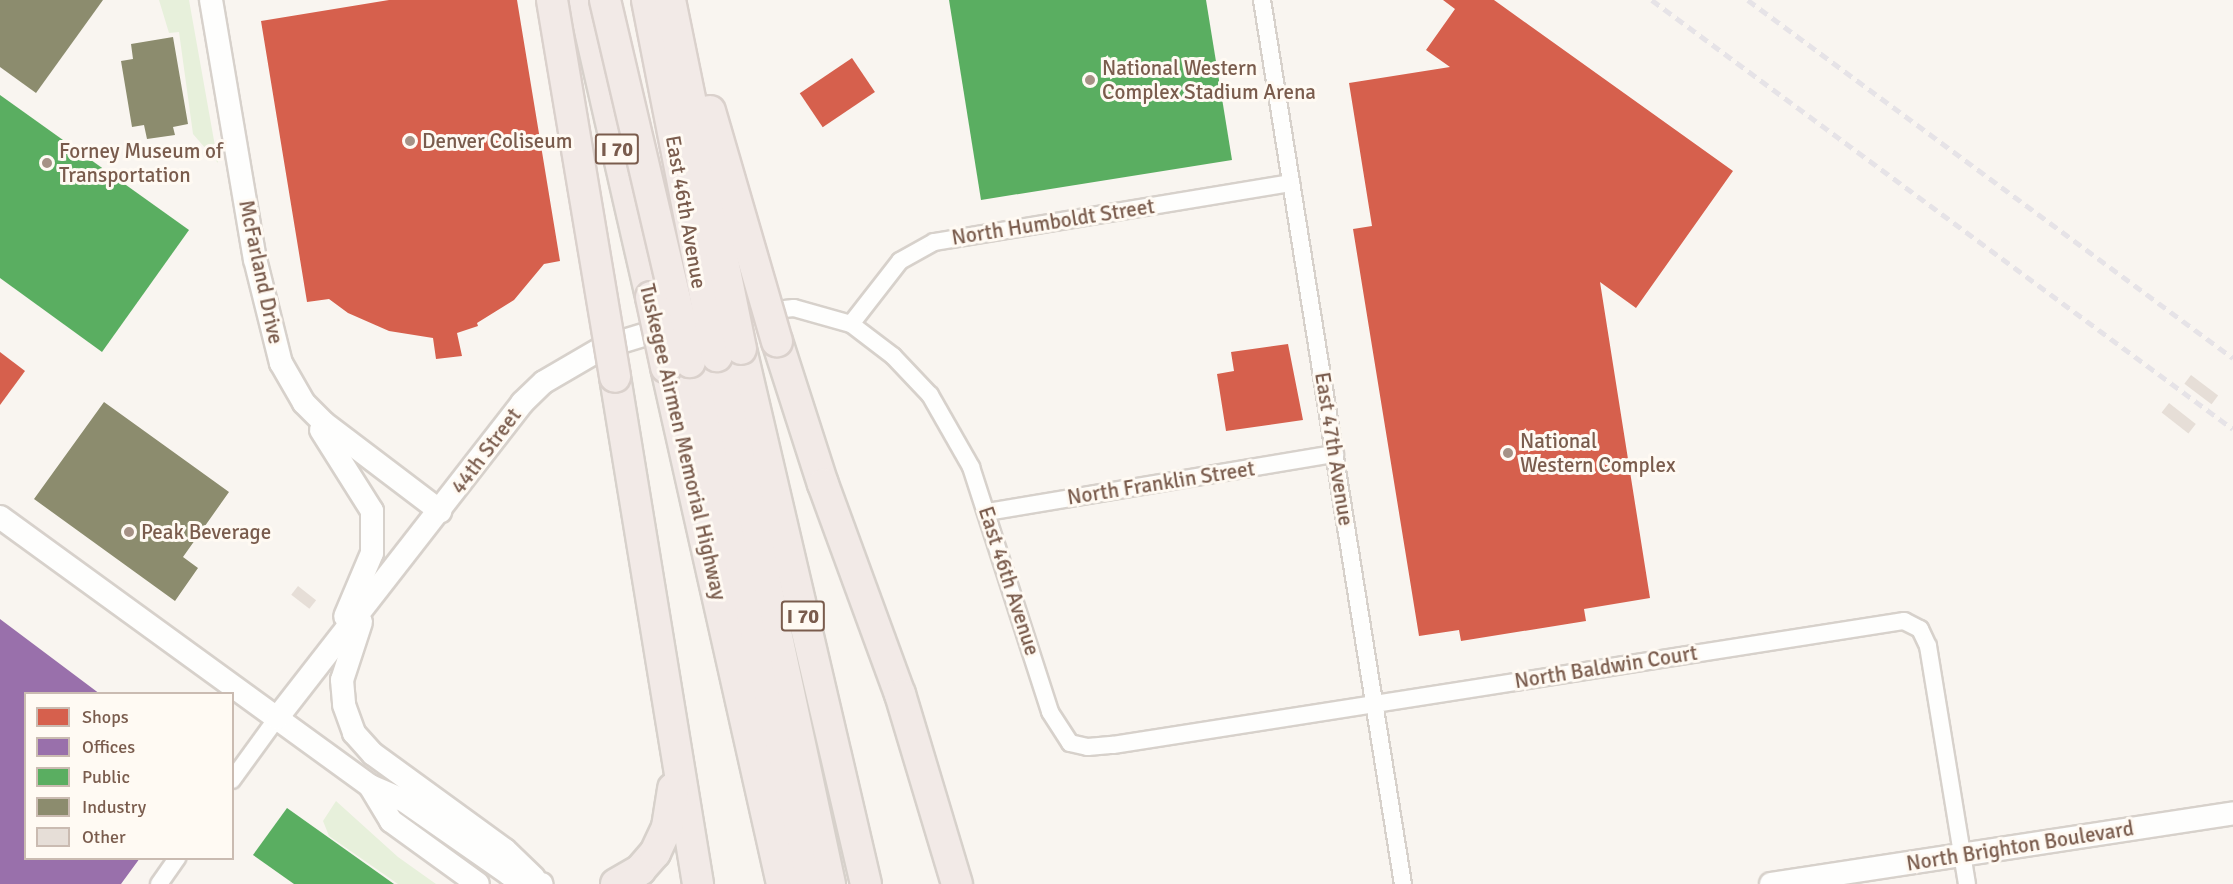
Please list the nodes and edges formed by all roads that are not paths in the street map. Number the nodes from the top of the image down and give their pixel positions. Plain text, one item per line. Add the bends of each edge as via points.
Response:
1 (211, 0) edge
2 (552, 0) edge
3 (583, 0) edge
4 (605, 0) edge
5 (647, 0) edge
6 (653, 0) edge
7 (671, 0) edge
8 (678, 0) edge
9 (1262, 7) edge
10 (1291, 183) junction
11 (710, 318) junction
12 (852, 324) junction
13 (703, 359) junction
14 (304, 403) junction
15 (1335, 454) junction
16 (440, 511) junction
17 (987, 512) junction
18 (0, 517) edge
19 (368, 602) junction
20 (327, 655) junction
21 (1374, 704) junction
22 (277, 718) junction
23 (1063, 737) joint
24 (676, 758) junction
25 (234, 777) edge
26 (370, 786) junction
27 (2233, 813) edge
28 (1963, 855) junction
29 (176, 860) edge
30 (540, 883) edge
31 (805, 883) edge
32 (866, 883) edge
33 (159, 884) edge
34 (478, 884) edge
35 (616, 884) edge
36 (698, 884) edge
37 (957, 884) edge
38 (1404, 884) edge
39 (1771, 884) edge
40 (1967, 884) edge

1 - 14 street, McFarland Drive via 270,332 284,369
2 - 24 highway, bridge
3 - 13 highway, Tuskegee Airmen Memorial Highway / I 70, bridge
4 - 13 highway, bridge
5 - 13 highway, bridge
6 - 11 street, East 46th Avenue via 695,284
7 - 11 street, East 46th Avenue via 716,280
7 - 13 highway, Tuskegee Airmen Memorial Highway / I 70, bridge
8 - 37 highway, bridge via 777,341 823,484 900,694
9 - 10 street, East 47th Avenue
10 - 12 street, North Humboldt Street via 933,243 900,261
10 - 15 street, East 47th Avenue
11 - 12 street, 44th Street via 794,308
11 - 16 street, 44th Street via 623,340 561,369 522,403
12 - 17 street, East 46th Avenue via 893,356 930,395 962,449
13 - 31 highway, Tuskegee Airmen Memorial Highway / I 70
13 - 31 highway
13 - 32 highway, Tuskegee Airmen Memorial Highway / I 70
14 - 16 street, McFarland Drive via 343,438
14 - 20 street via 372,512 372,553
15 - 17 street, North Franklin Street
15 - 21 street, East 47th Avenue
16 - 19 street, 44th Street
17 - 23 street, East 46th Avenue via 1050,712
18 - 22 street
19 - 20 street, 44th Street
19 - 30 street via 342,680 344,705 354,734 373,754 505,850
20 - 22 street, 44th Street
21 - 23 street, North Baldwin Court via 1088,747
21 - 28 street, North Baldwin Court via 1904,621 1920,629 1928,646
21 - 38 street, East 47th Avenue
22 - 25 street, 44th Street
22 - 26 street
24 - 35 highway via 671,811 662,839 640,870
24 - 36 highway
26 - 30 street via 403,800 509,874
26 - 34 street via 391,821
27 - 28 street, North Brighton Boulevard
28 - 39 street, North Brighton Boulevard
28 - 40 street, North Baldwin Court
29 - 33 street

